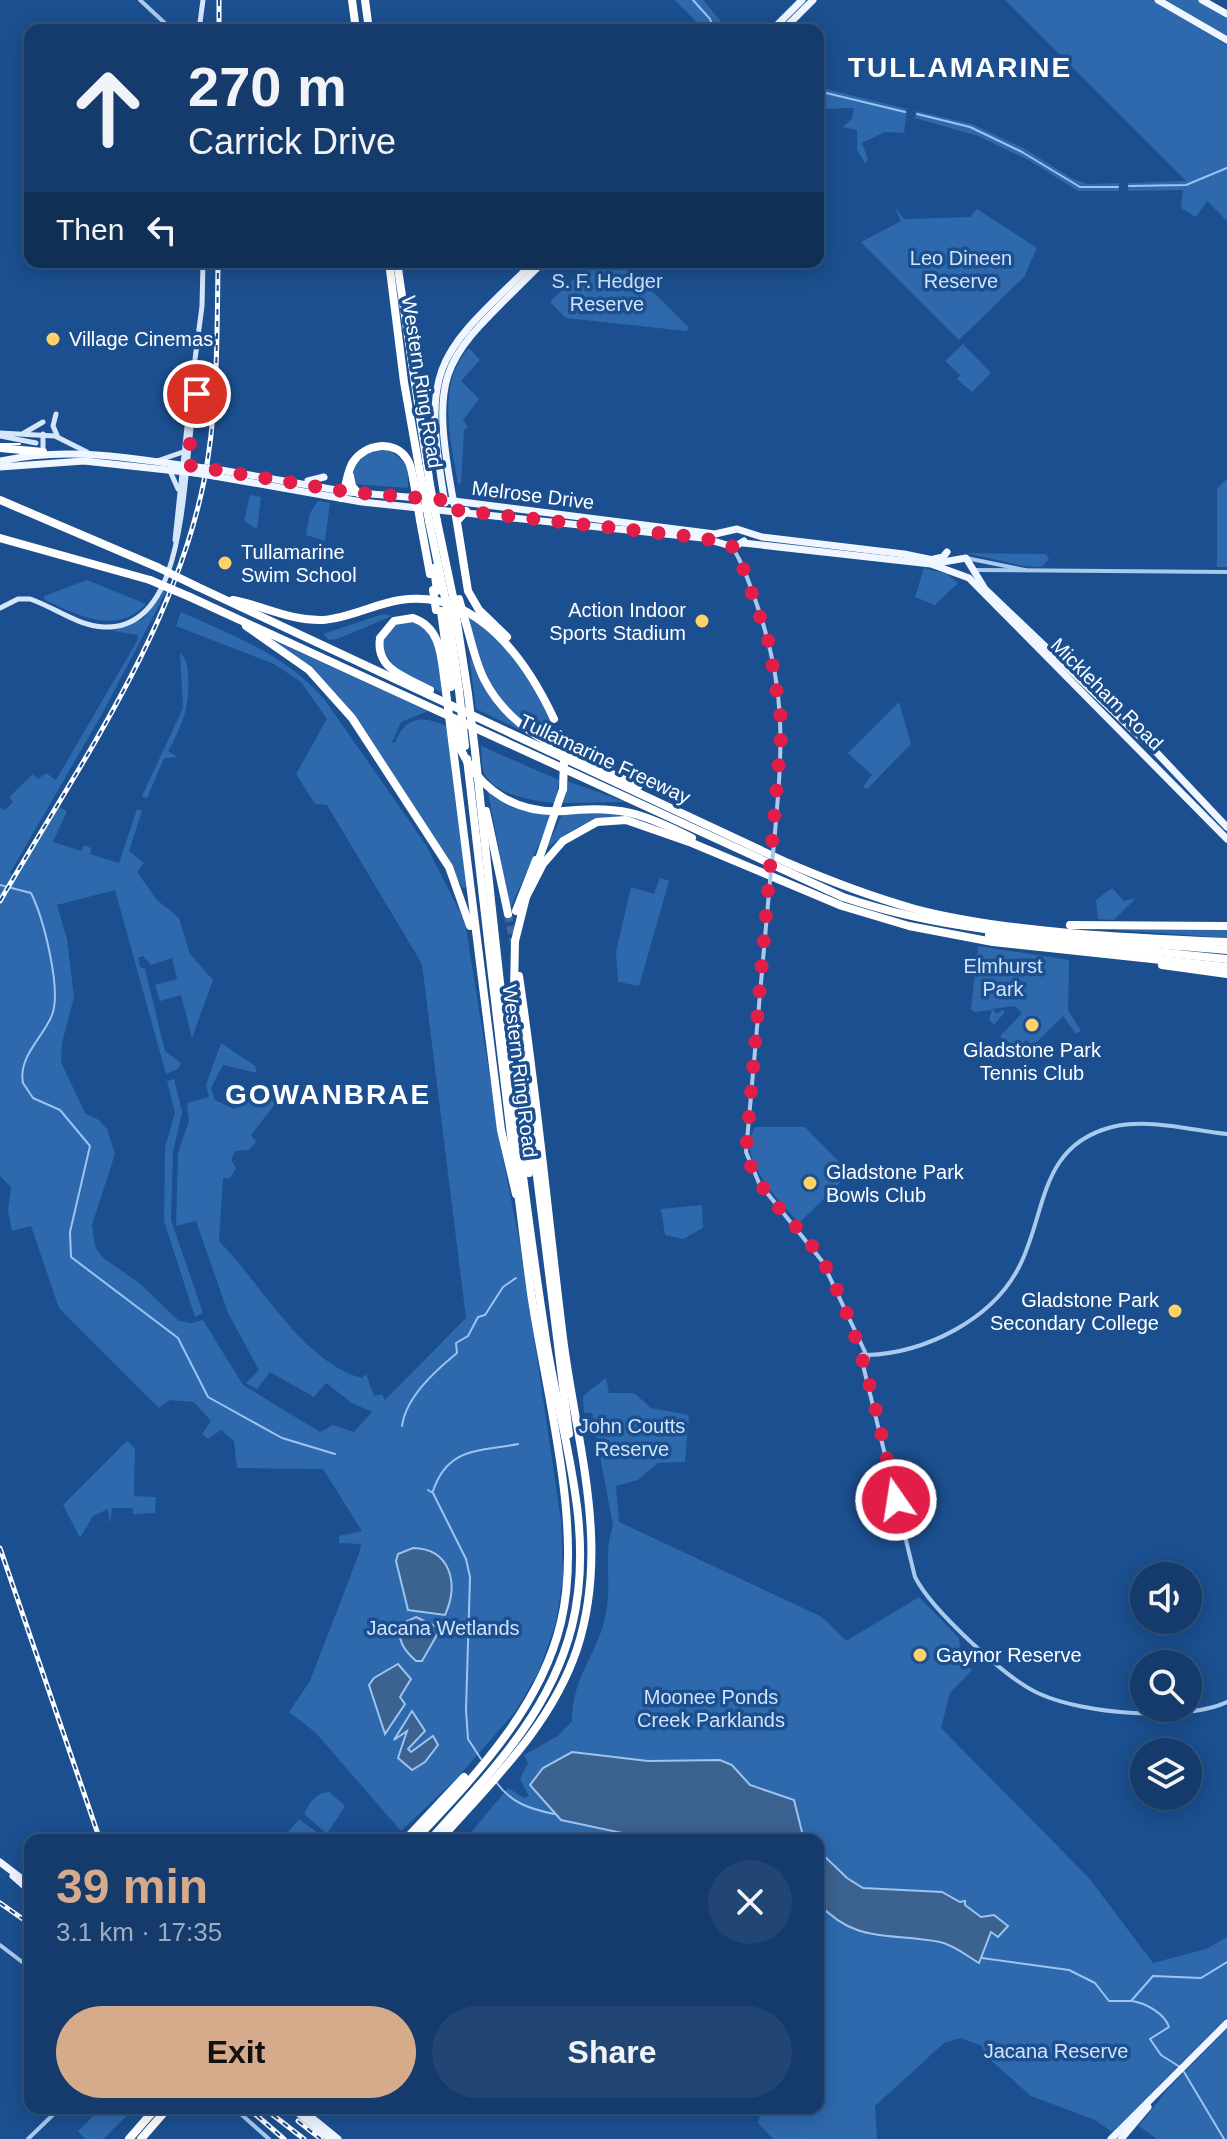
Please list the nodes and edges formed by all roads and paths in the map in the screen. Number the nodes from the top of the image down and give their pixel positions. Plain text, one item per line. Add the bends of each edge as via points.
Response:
1 (140, 0) edge
2 (203, 0) edge
3 (354, 0) edge
4 (368, 0) edge
5 (802, 0) edge
6 (813, 0) edge
7 (1158, 0) edge
8 (1202, 0) edge
9 (1227, 14) edge
10 (165, 24) edge
11 (199, 24) edge
12 (357, 24) edge
13 (371, 24) edge
14 (778, 24) edge
15 (789, 24) edge
16 (1227, 40) edge
17 (203, 268) edge
18 (390, 268) edge
19 (398, 268) edge
20 (528, 268) edge
21 (537, 268) edge
22 (195, 386) junction
23 (438, 395) junction
24 (56, 414) dead end
25 (43, 422) dead end
26 (23, 433) junction
27 (0, 434) edge
28 (58, 437) junction
29 (0, 448) edge
30 (33, 449) junction
31 (43, 452) junction
32 (87, 452) junction
33 (183, 452) junction
34 (0, 461) edge
35 (68, 461) junction
36 (157, 461) junction
37 (0, 467) edge
38 (188, 469) junction
39 (170, 471) junction
40 (349, 471) junction
41 (214, 472) junction
42 (324, 477) dead end
43 (302, 483) junction
44 (421, 484) junction
45 (446, 486) junction
46 (178, 490) junction
47 (358, 493) junction
48 (343, 494) junction
49 (431, 498) junction
50 (0, 500) edge
51 (452, 504) junction
52 (466, 511) junction
53 (559, 518) junction
54 (428, 520) junction
55 (457, 521) junction
56 (742, 531) junction
57 (729, 533) junction
58 (0, 541) edge
59 (742, 544) junction
60 (176, 545) junction
61 (730, 545) junction
62 (839, 550) junction
63 (947, 552) dead end
64 (966, 558) junction
65 (932, 559) junction
66 (950, 561) junction
67 (741, 562) junction
68 (990, 568) junction
69 (974, 570) junction
70 (1025, 570) junction
71 (1227, 572) edge
72 (959, 574) junction
73 (978, 579) junction
74 (445, 594) junction
75 (221, 597) junction
76 (0, 608) edge
77 (449, 614) junction
78 (232, 616) junction
79 (1017, 623) junction
80 (1077, 682) junction
81 (456, 689) junction
82 (554, 719) junction
83 (548, 750) junction
84 (475, 751) junction
85 (1158, 754) junction
86 (1159, 768) junction
87 (554, 823) junction
88 (1223, 827) edge
89 (728, 834) junction
90 (1227, 839) edge
91 (757, 870) junction
92 (525, 899) junction
93 (886, 910) junction
94 (508, 914) tunnel mouth
95 (1025, 925) junction
96 (1227, 926) edge
97 (1227, 942) edge
98 (1050, 948) junction
99 (1227, 950) edge
100 (1227, 959) edge
101 (479, 964) junction
102 (1227, 967) edge
103 (1227, 974) edge
104 (519, 976) dead end
105 (1227, 1134) edge
106 (524, 1222) junction
107 (544, 1226) junction
108 (533, 1229) junction
109 (563, 1338) junction
110 (865, 1358) junction
111 (576, 1495) junction
112 (1227, 1702) edge
113 (537, 1719) junction
114 (467, 1778) junction
115 (464, 1807) junction
116 (411, 1834) edge
117 (420, 1834) edge
118 (436, 1834) edge
119 (444, 1834) edge
120 (2, 1864) edge
121 (24, 1880) edge
122 (24, 1885) edge
123 (0, 1945) edge
124 (24, 1963) edge
125 (1227, 2023) edge
126 (1164, 2086) junction
127 (54, 2114) edge
128 (151, 2114) edge
129 (163, 2114) edge
130 (241, 2114) edge
131 (299, 2114) edge
132 (307, 2114) edge
133 (28, 2139) edge
134 (129, 2139) edge
135 (141, 2139) edge
136 (269, 2139) edge
137 (330, 2139) edge
138 (338, 2139) edge
139 (1111, 2139) edge
140 (1121, 2139) edge

1 - 10 street
2 - 11 main road
3 - 12 highway
4 - 13 highway
5 - 14 main road
6 - 15 main road
7 - 16 main road
8 - 9 main road
17 - 22 main road
18 - 44 highway, Western Ring Road
19 - 44 highway, Western Ring Road
20 - 23 main road via 451,346
21 - 23 main road via 465,341
22 - 33 main road
22 - 38 main road
23 - 45 main road via 433,425
24 - 28 main road via 53,426
25 - 26 main road
26 - 27 main road
26 - 30 main road
27 - 30 main road
28 - 30 main road
28 - 32 main road
29 - 30 highway
30 - 31 highway
30 - 31 main road
30 - 34 main road, Melrose Drive
30 - 35 main road, Melrose Drive
30 - 37 main road, Melrose Drive
31 - 32 main road, Melrose Drive
31 - 35 main road
32 - 36 main road, Melrose Drive
33 - 36 main road
33 - 38 main road
35 - 39 main road, Melrose Drive
36 - 38 main road, Melrose Drive
38 - 39 main road, Melrose Drive
38 - 41 main road, Melrose Drive, bridge
38 - 46 main road
38 - 60 main road
39 - 46 main road
40 - 44 highway via 366,450 387,447 407,458
40 - 47 highway
40 - 48 highway
41 - 43 main road, Melrose Drive
41 - 48 main road, Melrose Drive
42 - 43 main road
43 - 48 main road, Melrose Drive
44 - 54 highway, Western Ring Road, bridge
44 - 54 highway, bridge
45 - 49 main road
45 - 51 main road
45 - 51 main road
46 - 60 main road
47 - 48 main road, Melrose Drive
47 - 49 main road, Melrose Drive
48 - 51 main road, Melrose Drive
49 - 51 main road, Melrose Drive
50 - 75 highway, Tullamarine Freeway, bridge
51 - 52 main road, Melrose Drive
51 - 53 main road, Melrose Drive
51 - 55 highway
52 - 53 main road, Melrose Drive
52 - 55 highway
53 - 57 main road, Melrose Drive
53 - 61 main road, Melrose Drive
54 - 74 highway, Western Ring Road
54 - 74 highway, Western Ring Road via 444,551
55 - 82 highway via 471,597 529,664
56 - 57 main road, Melrose Drive
56 - 59 main road
56 - 62 main road
57 - 61 main road
58 - 78 highway, Tullamarine Freeway, bridge via 150,580
59 - 61 main road, Melrose Drive
59 - 62 main road
59 - 67 street
60 - 76 main road via 155,598 128,623 93,626 26,598
61 - 67 street
62 - 65 main road
62 - 72 main road via 931,564
63 - 65 main road
64 - 66 main road
64 - 69 main road, Mickleham Road
64 - 70 street
65 - 66 main road
66 - 72 main road
67 - 110 street, bridge via 769,643 782,743 746,1152 759,1183 822,1261
68 - 69 street
68 - 70 street
68 - 73 street
69 - 72 main road
69 - 73 main road, Mickleham Road
70 - 71 street
72 - 79 main road, Mickleham Road
73 - 79 main road, Mickleham Road
74 - 77 highway, Western Ring Road, bridge
74 - 77 highway, bridge
75 - 82 highway via 311,620 401,599 451,604 479,619 513,651
75 - 83 highway, Tullamarine Freeway
77 - 81 highway, Western Ring Road
77 - 81 highway
77 - 89 highway via 487,686 527,731
78 - 93 highway, Tullamarine Freeway via 779,869
78 - 101 highway via 309,670 352,718 449,867
79 - 80 main road, Mickleham Road
80 - 85 main road, Mickleham Road
80 - 86 main road, Mickleham Road
81 - 83 highway via 429,628 406,618 389,625 379,647 391,669
81 - 84 highway, Western Ring Road, bridge
81 - 91 highway, bridge via 461,750 480,780 499,796 541,811 602,807 642,814
81 - 101 highway, bridge via 452,740
81 - 106 highway, Western Ring Road, bridge
82 - 87 highway, bridge via 564,761
83 - 89 highway, Tullamarine Freeway
84 - 94 highway
84 - 108 highway, Western Ring Road
85 - 86 main road
85 - 88 main road, Mickleham Road
86 - 88 main road, Mickleham Road
87 - 92 highway
87 - 108 highway via 519,898 508,958
88 - 90 main road, Mickleham Road
89 - 95 highway, Tullamarine Freeway via 802,869 894,902
91 - 92 highway via 641,823 611,820 585,827 563,841 543,864
91 - 98 highway via 875,917 962,937
92 - 107 highway via 515,941 514,991
93 - 99 highway, Tullamarine Freeway via 1002,931
93 - 100 highway via 992,936
95 - 96 highway
95 - 97 highway, Tullamarine Freeway
98 - 102 highway
98 - 103 highway
101 - 106 highway via 505,1153
104 - 109 highway
105 - 110 street via 1128,1124 1083,1141 1049,1178 1022,1261 1006,1288 953,1332
106 - 114 highway, Western Ring Road via 566,1513 568,1566 561,1621 546,1667 524,1710
107 - 109 highway
107 - 111 highway
108 - 111 highway, Western Ring Road via 546,1340
109 - 113 highway via 590,1501 593,1570 576,1651
110 - 112 street via 915,1577 934,1605 1037,1693 1074,1703 1177,1715
111 - 113 highway, Western Ring Road via 578,1600
113 - 115 highway
114 - 116 highway
114 - 117 highway, Western Ring Road
115 - 118 highway
115 - 119 highway
120 - 121 main road
120 - 122 main road
123 - 124 street
125 - 126 main road
126 - 139 main road
126 - 140 main road
127 - 133 street
128 - 134 highway
129 - 135 highway
130 - 136 street
131 - 137 main road
132 - 138 main road

